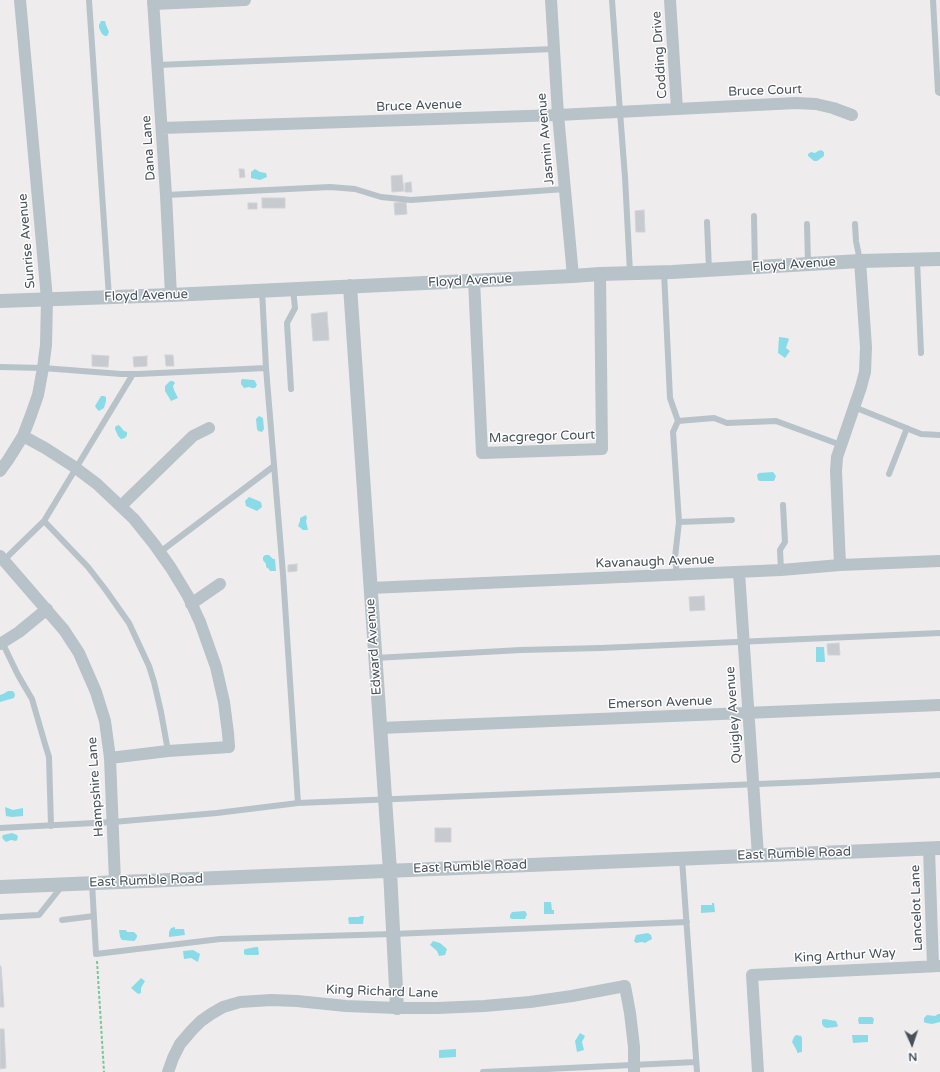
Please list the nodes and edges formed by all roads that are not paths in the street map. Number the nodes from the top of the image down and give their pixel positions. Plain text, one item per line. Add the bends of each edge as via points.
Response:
1 (20, 0) edge
2 (89, 0) edge
3 (245, 0) edge
4 (551, 0) edge
5 (612, 0) edge
6 (670, 0) edge
7 (933, 0) edge
8 (153, 2) edge
9 (554, 48) junction
10 (157, 66) junction
11 (940, 93) edge
12 (677, 109) junction
13 (620, 112) junction
14 (558, 115) junction
15 (852, 115) dead end
16 (162, 128) junction
17 (565, 189) junction
18 (166, 195) junction
19 (754, 216) dead end
20 (707, 222) dead end
21 (807, 224) dead end
22 (855, 224) dead end
23 (940, 259) edge
24 (917, 260) junction
25 (860, 261) junction
26 (808, 264) junction
27 (755, 268) junction
28 (709, 270) junction
29 (664, 272) junction
30 (630, 273) junction
31 (600, 274) junction
32 (573, 276) junction
33 (474, 280) junction
34 (350, 286) junction
35 (293, 289) junction
36 (262, 290) junction
37 (171, 295) junction
38 (109, 297) junction
39 (47, 299) junction
40 (0, 301) edge
41 (921, 353) dead end
42 (0, 367) edge
43 (44, 368) junction
44 (266, 368) junction
45 (133, 374) junction
46 (291, 389) dead end
47 (854, 407) junction
48 (678, 421) junction
49 (209, 428) dead end
50 (907, 428) junction
51 (940, 435) edge
52 (23, 436) junction
53 (841, 445) junction
54 (274, 466) junction
55 (76, 468) junction
56 (0, 470) edge
57 (889, 474) dead end
58 (783, 505) dead end
59 (121, 506) junction
60 (732, 520) dead end
61 (44, 521) junction
62 (679, 522) junction
63 (160, 552) junction
64 (1, 560) edge
65 (940, 561) edge
66 (840, 565) junction
67 (781, 570) junction
68 (739, 572) junction
69 (677, 575) junction
70 (220, 584) dead end
71 (370, 588) junction
72 (191, 604) junction
73 (47, 609) junction
74 (940, 633) edge
75 (744, 642) junction
76 (1, 643) edge
77 (375, 658) junction
78 (940, 705) edge
79 (748, 713) junction
80 (380, 728) junction
81 (168, 751) junction
82 (110, 758) junction
83 (940, 775) edge
84 (753, 784) junction
85 (385, 799) junction
86 (298, 803) junction
87 (113, 822) junction
88 (51, 826) junction
89 (0, 828) edge
90 (934, 848) edge
91 (758, 856) junction
92 (682, 859) junction
93 (390, 871) junction
94 (115, 882) junction
95 (92, 883) junction
96 (63, 884) junction
97 (0, 887) edge
98 (94, 916) junction
99 (0, 917) edge
100 (62, 920) dead end
101 (687, 922) junction
102 (393, 934) junction
103 (936, 966) edge
104 (397, 1008) junction
105 (696, 1062) junction
106 (634, 1069) edge
107 (562, 1070) edge
108 (168, 1071) edge
109 (482, 1072) edge
110 (697, 1072) edge
111 (758, 1072) edge

1 - 39 street, Sunrise Avenue
2 - 38 lane
3 - 8 street
4 - 9 street, Jasmin Avenue
5 - 13 lane
6 - 12 street, Codding Drive
7 - 11 lane
8 - 10 street, Dana Lane
9 - 10 lane
9 - 14 street, Jasmin Avenue
10 - 16 street, Dana Lane
12 - 13 street, Bruce Avenue
12 - 15 street, Bruce Court via 796,103 833,108
13 - 14 street, Bruce Avenue
13 - 30 lane
14 - 16 street, Bruce Avenue
14 - 17 street, Jasmin Avenue
16 - 18 street, Dana Lane
17 - 18 lane via 411,200 330,187
17 - 32 street, Jasmin Avenue
18 - 37 street, Dana Lane
19 - 27 lane
20 - 28 lane
21 - 26 lane
22 - 25 lane
23 - 24 street, Floyd Avenue
24 - 25 street, Floyd Avenue
24 - 41 lane
25 - 26 street, Floyd Avenue
25 - 47 street via 866,347 865,372
26 - 27 street, Floyd Avenue
27 - 28 street, Floyd Avenue
28 - 29 street, Floyd Avenue
29 - 30 street, Floyd Avenue
29 - 48 lane via 670,398
30 - 31 street, Floyd Avenue
31 - 32 street, Floyd Avenue
31 - 33 street, Macgregor Court via 602,449 482,453
32 - 33 street, Floyd Avenue
33 - 34 street, Floyd Avenue
34 - 35 street, Floyd Avenue
34 - 71 street, Edward Avenue
35 - 36 street, Floyd Avenue
35 - 46 lane via 295,308 287,323
36 - 37 street, Floyd Avenue
36 - 44 lane
37 - 38 street, Floyd Avenue
38 - 39 street, Floyd Avenue
39 - 40 street, Floyd Avenue
39 - 43 street, Sunrise Avenue
42 - 43 lane
43 - 45 lane
43 - 52 street, Sunrise Avenue via 38,395
44 - 45 lane
44 - 54 lane
45 - 55 lane
47 - 50 lane
47 - 53 street
48 - 53 lane via 714,418 727,423 776,421
48 - 62 lane via 673,432
49 - 59 street via 193,436
50 - 51 lane via 921,434
50 - 57 lane
52 - 55 street
52 - 56 street, Sunrise Avenue
53 - 66 street via 836,471
54 - 63 lane
54 - 86 lane
55 - 59 street
55 - 61 lane
58 - 67 lane via 785,542 780,550
59 - 63 street
60 - 62 lane
61 - 64 lane
61 - 81 lane via 88,567 129,623 154,682
62 - 69 lane
63 - 72 street
64 - 73 street, Hampshire Lane
65 - 66 street, Kavanaugh Avenue
66 - 67 street, Kavanaugh Avenue
67 - 68 street, Kavanaugh Avenue
68 - 69 street, Kavanaugh Avenue
68 - 75 street, Quigley Avenue
69 - 71 street, Kavanaugh Avenue
70 - 72 street
71 - 77 street, Edward Avenue
72 - 81 street via 216,667 224,702 229,747
73 - 76 street
73 - 82 street, Hampshire Lane via 79,653 96,692 105,721
74 - 75 lane
75 - 77 lane
75 - 79 street, Quigley Avenue
76 - 88 lane via 32,699 49,757
77 - 80 street, Edward Avenue
78 - 79 street, Emerson Avenue
79 - 80 street, Emerson Avenue
79 - 84 street, Quigley Avenue
80 - 85 street, Edward Avenue
81 - 82 street
82 - 87 street, Hampshire Lane
83 - 84 lane
84 - 85 lane
84 - 91 street, Quigley Avenue
85 - 86 lane
85 - 93 street, Edward Avenue
86 - 87 lane
87 - 88 lane
87 - 94 street, Hampshire Lane
88 - 89 lane
90 - 91 street, East Rumble Road
90 - 103 street, Lancelot Lane
91 - 92 street, East Rumble Road
92 - 93 street, East Rumble Road
92 - 101 lane
93 - 94 street, East Rumble Road
93 - 102 street, Edward Avenue
94 - 95 street, East Rumble Road
95 - 96 street, East Rumble Road
95 - 98 lane
96 - 97 street, East Rumble Road
96 - 99 lane via 39,915
98 - 100 lane
98 - 102 lane via 96,954 220,939
101 - 102 lane
101 - 105 lane
102 - 104 street, Edward Avenue
103 - 111 street, King Arthur Way via 752,975
104 - 106 street, King Richard Lane via 530,1002 625,986 634,1047
104 - 108 street, King Richard Lane via 271,1000 240,1002 223,1007 201,1021 180,1044
105 - 106 lane
105 - 110 lane
106 - 107 lane
107 - 109 lane

